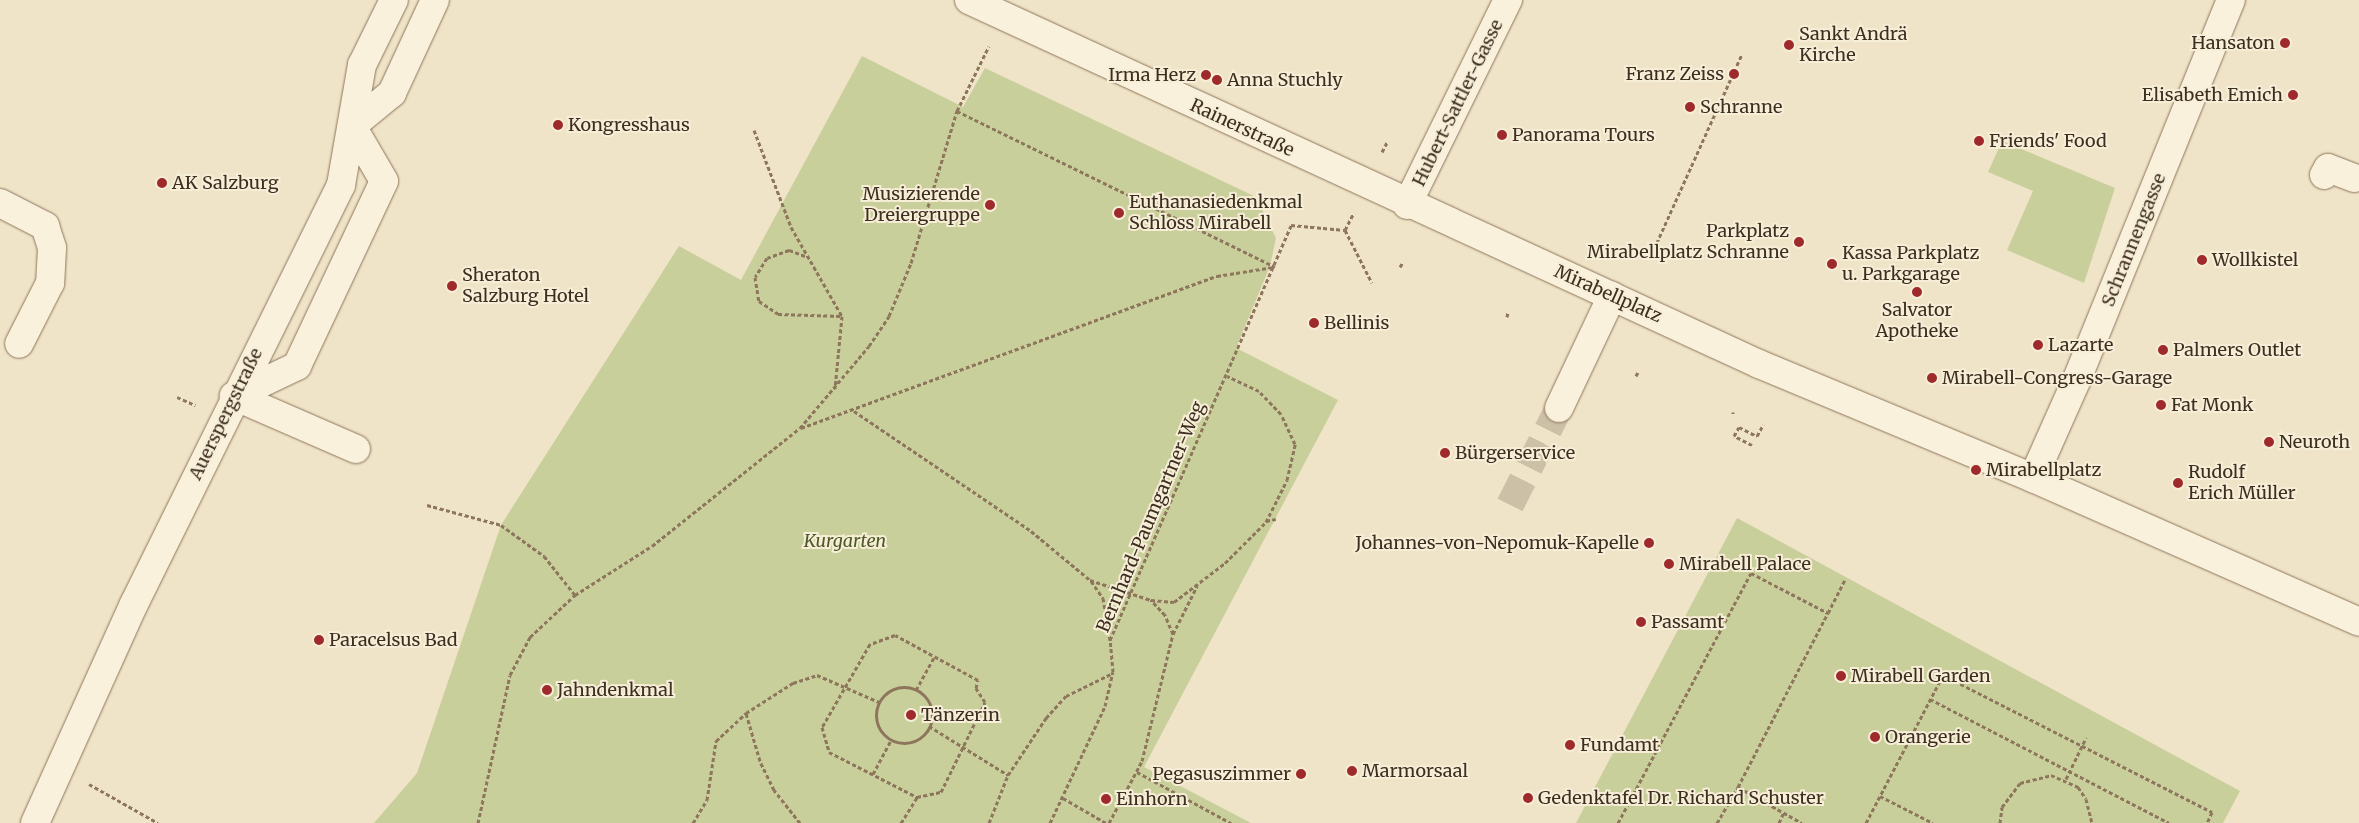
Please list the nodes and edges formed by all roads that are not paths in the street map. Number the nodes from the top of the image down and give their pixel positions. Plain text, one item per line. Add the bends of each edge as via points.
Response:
1 (394, 0) edge
2 (434, 0) edge
3 (970, 0) edge
4 (1508, 0) edge
5 (2231, 0) edge
6 (352, 126) junction
7 (2324, 176) dead end
8 (2354, 178) dead end
9 (0, 203) edge
10 (1407, 205) junction
11 (1612, 296) junction
12 (19, 344) dead end
13 (234, 396) junction
14 (1559, 408) tunnel mouth
15 (356, 449) dead end
16 (2032, 478) junction
17 (2357, 616) edge
18 (35, 823) edge

1 - 6 street, Auerspergstraße via 362,65
2 - 6 street via 392,93
3 - 10 street, Rainerstraße
4 - 10 street, Hubert-Sattler-Gasse
5 - 16 street, Schrannengasse via 2078,379
6 - 13 street, Auerspergstraße via 341,185
6 - 13 street via 384,181 297,366
7 - 8 street via 2328,168
9 - 12 street via 44,226 52,248 50,283
10 - 11 street, Mirabellplatz
11 - 14 street
11 - 16 street, Mirabellplatz via 1758,364
13 - 15 street
13 - 18 street, Auerspergstraße
16 - 17 street, Mirabellplatz

